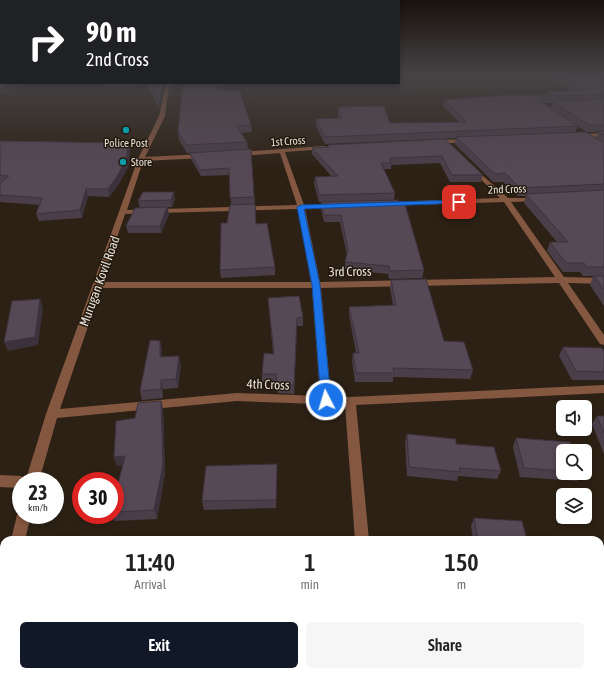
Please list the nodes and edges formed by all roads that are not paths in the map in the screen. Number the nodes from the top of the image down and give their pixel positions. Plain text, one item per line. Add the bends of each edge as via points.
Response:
1 (163, 108) edge
2 (580, 131) edge
3 (604, 134) edge
4 (586, 135) junction
5 (571, 136) edge
6 (477, 140) edge
7 (592, 140) edge
8 (428, 142) edge
9 (446, 142) junction
10 (330, 148) edge
11 (282, 151) junction
12 (457, 152) edge
13 (235, 154) edge
14 (212, 155) edge
15 (141, 159) junction
16 (468, 163) edge
17 (544, 198) edge
18 (506, 200) junction
19 (380, 204) edge
20 (340, 206) edge
21 (301, 207) junction
22 (124, 212) junction
23 (560, 280) junction
24 (604, 281) edge
25 (97, 285) junction
26 (316, 285) junction
27 (604, 342) edge
28 (604, 389) edge
29 (326, 400) junction
30 (350, 401) junction
31 (52, 414) junction
32 (35, 472) edge
33 (0, 481) edge
34 (12, 482) edge
35 (22, 524) edge
36 (19, 536) edge
37 (362, 536) edge

1 - 15 street, Murugan Kovil Road via 162,116
2 - 4 street
3 - 4 street
4 - 5 street
4 - 7 street
6 - 9 street
8 - 9 street
9 - 12 street
10 - 11 street, 1st Cross
11 - 13 street, 1st Cross
11 - 21 street
14 - 15 street
15 - 22 street, Murugan Kovil Road
16 - 18 street
17 - 18 street, 2nd Cross
18 - 19 street, 2nd Cross
18 - 23 street
20 - 21 street
21 - 22 street
21 - 26 street
22 - 25 street, Murugan Kovil Road
23 - 24 street, 3rd Cross
23 - 26 street, 3rd Cross
23 - 27 street
25 - 26 street, 3rd Cross
25 - 31 street, Murugan Kovil Road
26 - 29 street
28 - 30 street, 4th Cross
29 - 30 street, 4th Cross
29 - 31 street, 4th Cross via 237,397
30 - 37 street
31 - 32 street, Murugan Kovil Road
33 - 34 street
35 - 36 street

